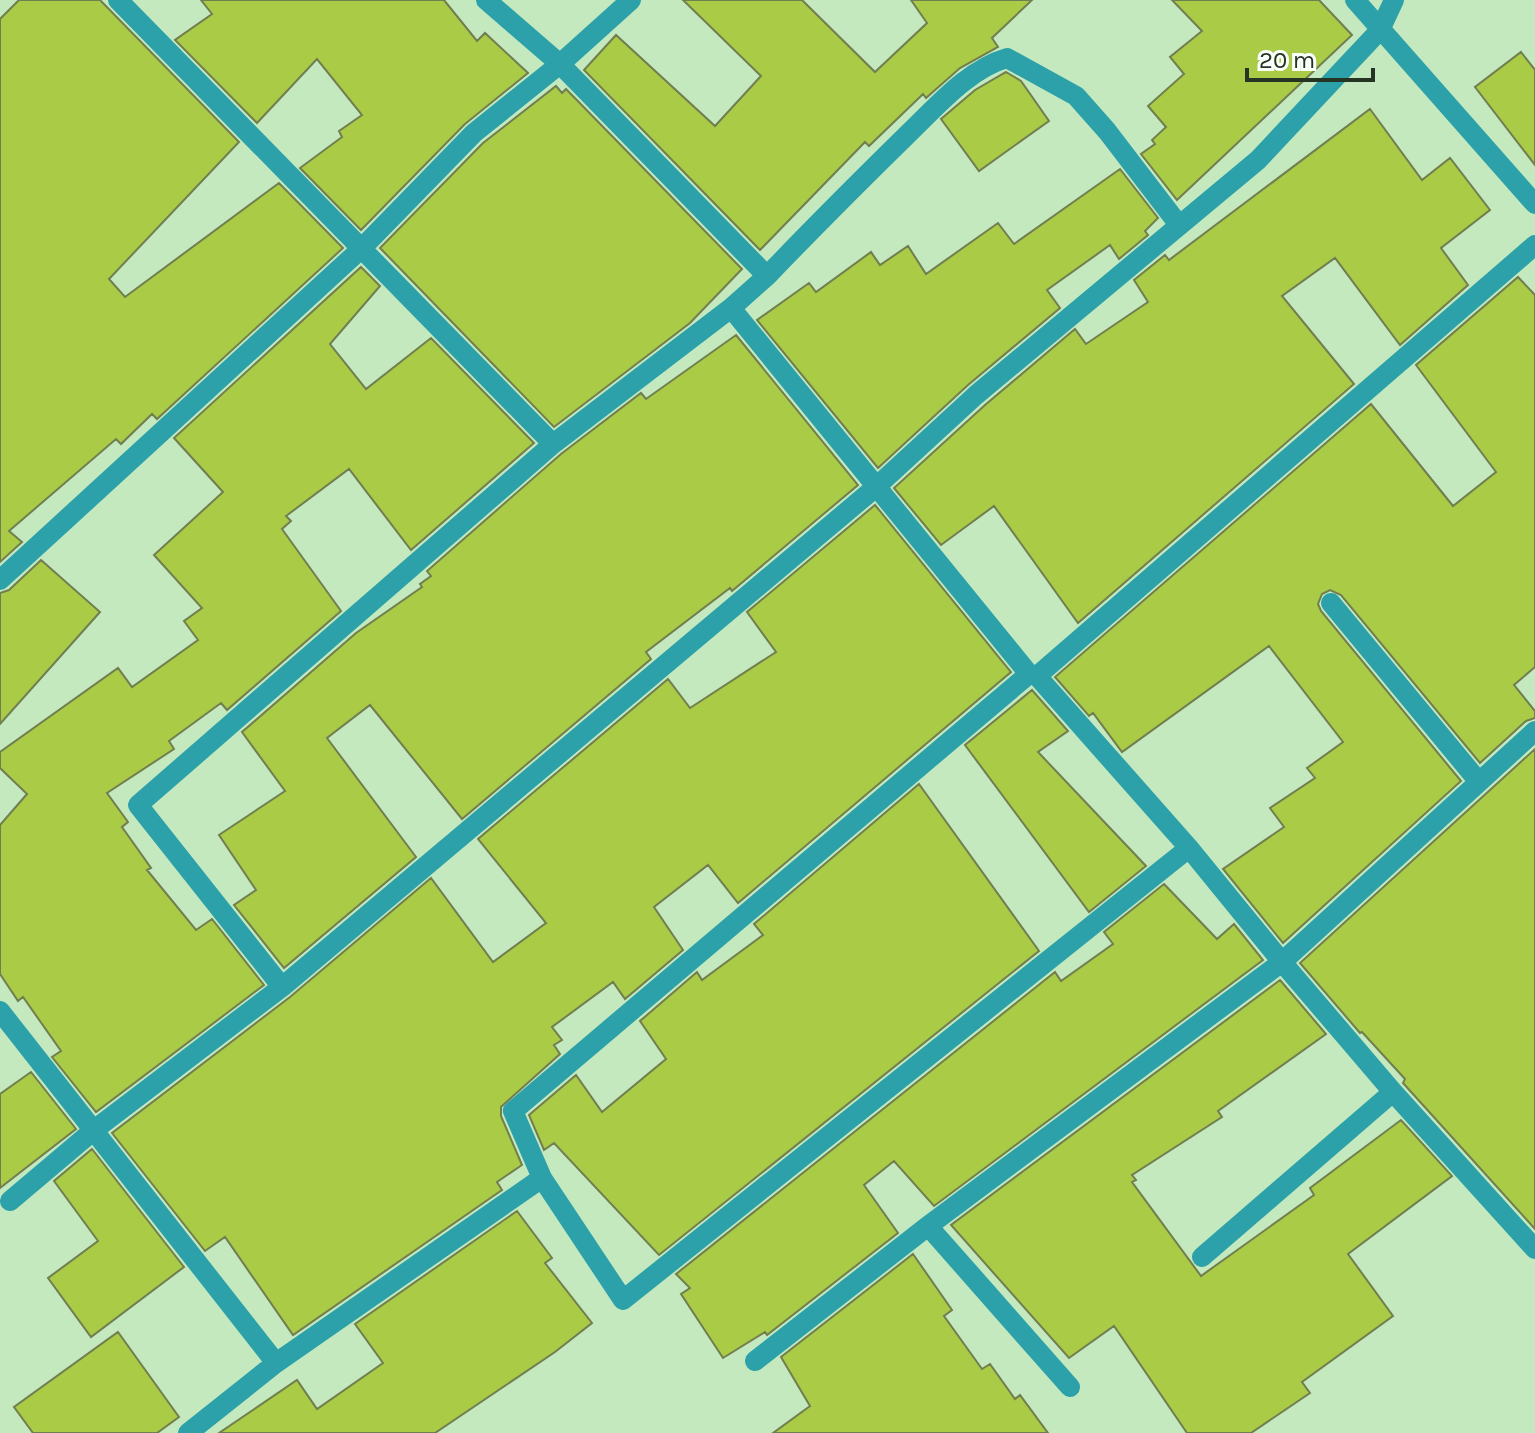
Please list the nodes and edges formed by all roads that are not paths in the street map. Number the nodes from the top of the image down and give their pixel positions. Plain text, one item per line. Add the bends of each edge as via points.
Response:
1 (118, 0) edge
2 (486, 0) edge
3 (631, 0) edge
4 (1355, 0) edge
5 (1394, 0) edge
6 (1380, 30) junction
7 (560, 64) junction
8 (1535, 203) edge
9 (1179, 225) junction
10 (1535, 245) edge
11 (361, 249) junction
12 (767, 276) junction
13 (731, 308) junction
14 (553, 444) junction
15 (876, 487) junction
16 (0, 580) edge
17 (1331, 603) dead end
18 (1033, 675) junction
19 (1535, 731) edge
20 (1479, 782) junction
21 (1189, 848) junction
22 (1282, 962) junction
23 (282, 987) junction
24 (0, 1011) edge
25 (1393, 1092) junction
26 (94, 1130) junction
27 (542, 1178) junction
28 (10, 1201) dead end
29 (928, 1226) junction
30 (1535, 1249) edge
31 (1202, 1257) dead end
32 (755, 1361) dead end
33 (276, 1363) junction
34 (1070, 1387) dead end
35 (188, 1433) edge

1 - 11 street
2 - 7 street
3 - 7 street
4 - 6 street
5 - 6 street
6 - 8 street
6 - 9 street via 1258,160
7 - 11 street via 474,133
7 - 12 street
9 - 12 street via 1076,96 1007,58 990,63 947,97
9 - 15 street via 976,395
10 - 18 street
11 - 14 street
11 - 16 street
12 - 13 street
13 - 14 street
13 - 15 street
14 - 23 street via 138,805
15 - 18 street
15 - 23 street
17 - 20 street
18 - 21 street
18 - 27 street via 513,1111
19 - 20 street
20 - 22 street
21 - 22 street
21 - 27 street via 623,1300
22 - 25 street
22 - 29 street
23 - 26 street
24 - 26 street
25 - 30 street
25 - 31 street
26 - 28 street
26 - 33 street
27 - 33 street
29 - 32 street
29 - 34 street
33 - 35 street

